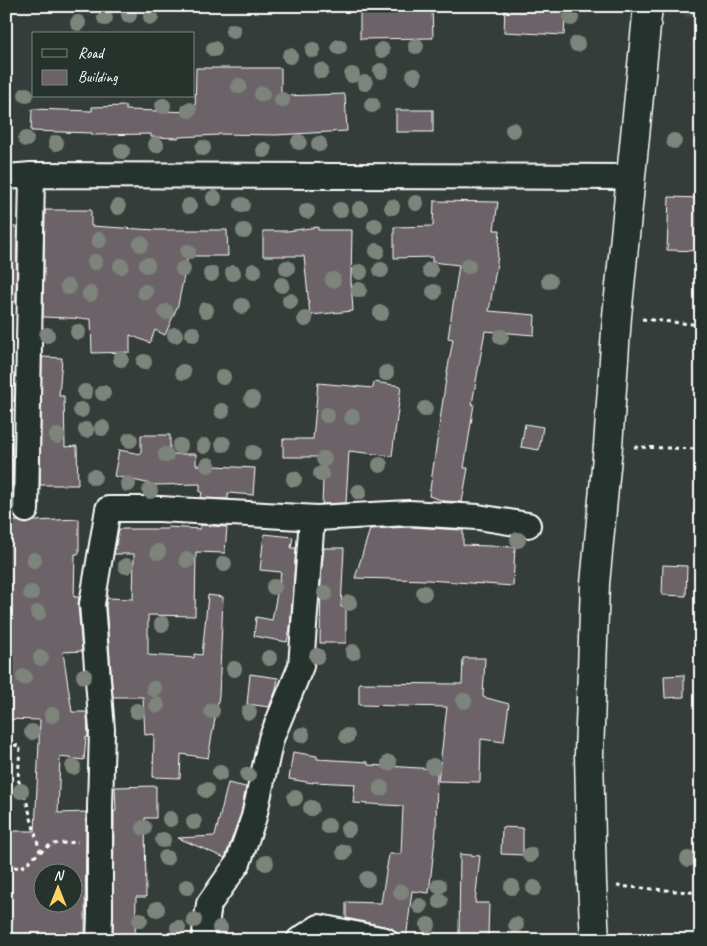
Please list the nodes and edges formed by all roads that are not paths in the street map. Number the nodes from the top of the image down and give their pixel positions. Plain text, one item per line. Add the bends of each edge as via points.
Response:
1 (648, 6) edge
2 (32, 175) junction
3 (6, 177) edge
4 (631, 177) junction
5 (26, 510) dead end
6 (312, 518) junction
7 (528, 525) dead end
8 (99, 940) edge
9 (204, 940) edge
10 (299, 940) edge
11 (385, 940) edge
12 (595, 940) edge

1 - 4 main road
2 - 3 street
2 - 4 street
2 - 5 street
4 - 12 main road via 594,604 589,754
6 - 7 street via 409,513 478,517
6 - 8 street via 108,509 92,604 102,730
6 - 9 street via 301,666 271,739 254,817 238,863 209,904
10 - 11 street via 319,927

